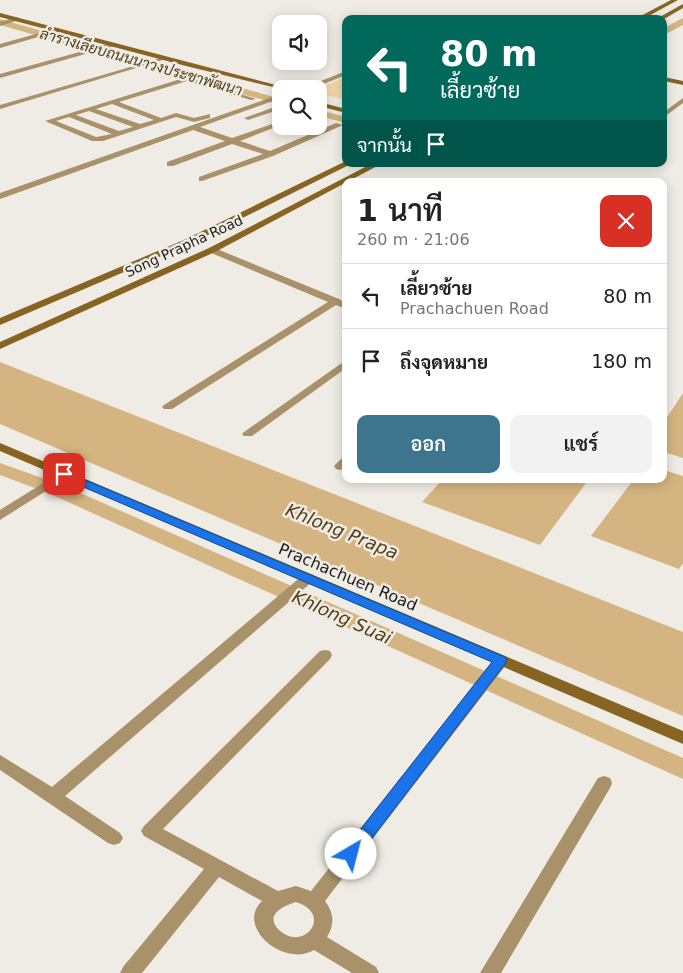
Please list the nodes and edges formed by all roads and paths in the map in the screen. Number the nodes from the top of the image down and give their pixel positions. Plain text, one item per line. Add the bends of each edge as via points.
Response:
1 (675, 0) edge
2 (683, 6) edge
3 (0, 15) edge
4 (646, 15) edge
5 (666, 15) edge
6 (14, 20) junction
7 (0, 24) edge
8 (57, 30) junction
9 (112, 45) junction
10 (0, 46) edge
11 (163, 59) junction
12 (188, 65) junction
13 (342, 75) edge
14 (0, 76) edge
15 (327, 80) edge
16 (667, 80) edge
17 (683, 83) edge
18 (272, 85) edge
19 (272, 92) edge
20 (272, 99) edge
21 (327, 99) edge
22 (683, 100) edge
23 (112, 102) junction
24 (342, 103) edge
25 (327, 106) edge
26 (0, 107) edge
27 (90, 109) junction
28 (272, 110) edge
29 (342, 110) edge
30 (667, 112) edge
31 (69, 115) junction
32 (161, 120) junction
33 (242, 120) dead end
34 (339, 125) dead end
35 (272, 126) edge
36 (140, 127) junction
37 (195, 128) junction
38 (216, 129) dead end
39 (207, 132) junction
40 (120, 134) junction
41 (190, 138) dead end
42 (232, 141) junction
43 (270, 154) junction
44 (170, 164) dead end
45 (342, 166) edge
46 (371, 167) edge
47 (351, 178) edge
48 (202, 179) dead end
49 (342, 183) edge
50 (306, 184) junction
51 (328, 190) junction
52 (0, 196) edge
53 (212, 250) junction
54 (336, 301) junction
55 (342, 304) edge
56 (0, 322) edge
57 (0, 346) edge
58 (342, 366) edge
59 (168, 407) dead end
60 (248, 434) dead end
61 (0, 448) edge
62 (64, 474) junction
63 (0, 516) edge
64 (308, 578) junction
65 (325, 655) dead end
66 (498, 663) junction
67 (683, 738) edge
68 (0, 761) edge
69 (604, 783) dead end
70 (53, 796) junction
71 (114, 838) dead end
72 (216, 867) junction
73 (277, 900) junction
74 (314, 901) junction
75 (315, 940) junction
76 (130, 973) edge
77 (370, 973) edge
78 (490, 973) edge

1 - 4 street
2 - 5 street
3 - 6 street
6 - 7 street
6 - 8 street
8 - 9 street
8 - 10 street
9 - 11 street
9 - 14 street
11 - 12 street
11 - 26 street
12 - 18 street
12 - 19 street
13 - 15 street
16 - 17 street
20 - 37 street
21 - 24 street
22 - 30 street
23 - 27 street
23 - 32 street
23 - 32 street via 186,79 253,100 194,120 176,115
25 - 29 street
27 - 31 street
27 - 36 street
28 - 33 street
31 - 40 street
31 - 40 street via 49,121 95,139
32 - 36 street
34 - 43 street
35 - 42 street
36 - 40 street
37 - 39 street
37 - 52 street
38 - 39 street
39 - 41 street
39 - 42 street
42 - 43 street
42 - 44 street
43 - 48 street
45 - 50 street, Song Prapha Road
46 - 47 street, Song Prapha Road
49 - 51 street, Song Prapha Road
50 - 51 street
50 - 56 street, Song Prapha Road via 189,240
51 - 53 street, Song Prapha Road
53 - 54 street
53 - 57 street, Song Prapha Road
54 - 55 street
54 - 59 street
58 - 60 street
61 - 62 street, Prachachuen Road
62 - 63 street
62 - 64 street, Prachachuen Road
64 - 66 street, Prachachuen Road
64 - 70 street
65 - 72 street via 150,831
66 - 67 street, Prachachuen Road
66 - 74 street
68 - 70 street
69 - 78 street
70 - 71 street
72 - 73 street
72 - 76 street
73 - 74 street via 296,894
73 - 75 street via 265,915 266,934 288,948 307,945
74 - 75 street via 323,915 321,933
75 - 77 street

